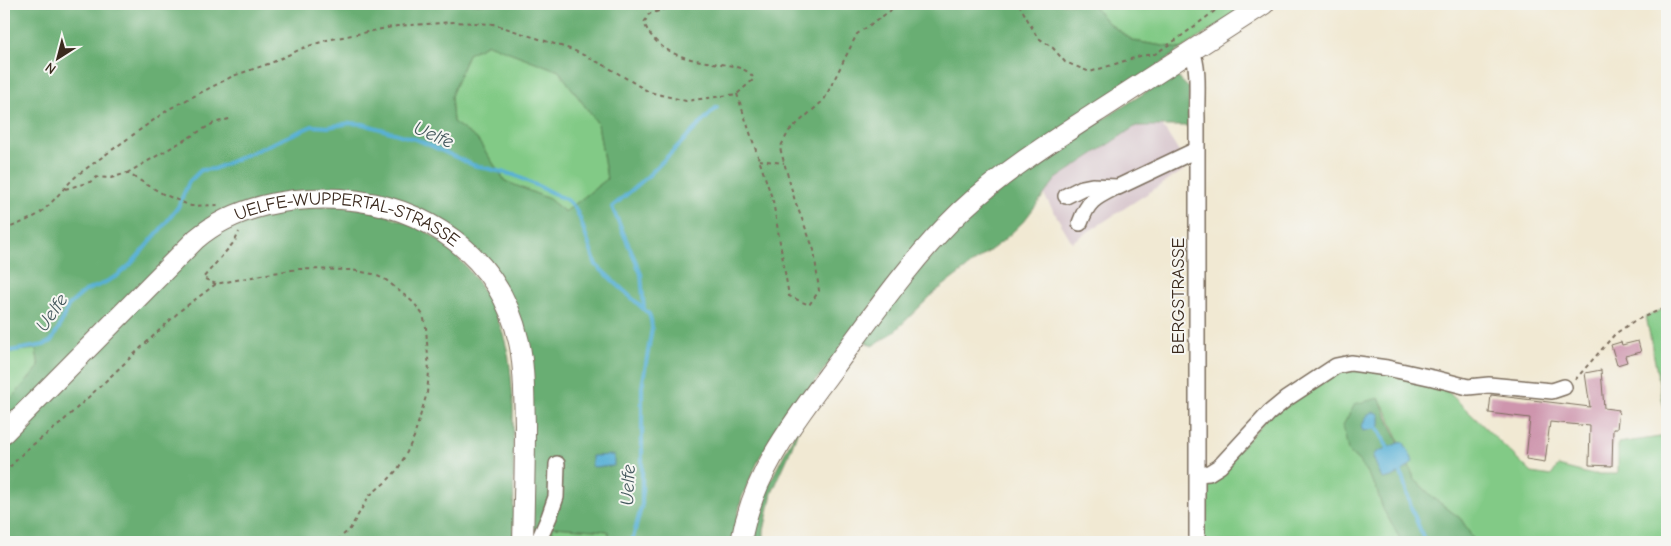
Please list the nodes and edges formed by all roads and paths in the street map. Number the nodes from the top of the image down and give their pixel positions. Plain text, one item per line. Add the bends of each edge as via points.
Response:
1 (682, 4) edge
2 (894, 4) edge
3 (1019, 4) edge
4 (1224, 4) edge
5 (1264, 4) edge
6 (1192, 51) junction
7 (737, 94) junction
8 (233, 118) dead end
9 (1196, 150) junction
10 (759, 160) junction
11 (784, 163) junction
12 (127, 173) junction
13 (1118, 187) junction
14 (64, 189) junction
15 (1066, 196) dead end
16 (186, 204) dead end
17 (244, 212) junction
18 (1080, 222) dead end
19 (4, 230) edge
20 (216, 284) junction
21 (1667, 307) edge
22 (1564, 386) joint
23 (4, 433) edge
24 (557, 464) dead end
25 (4, 473) edge
26 (1198, 474) junction
27 (335, 542) edge
28 (523, 542) edge
29 (538, 542) edge
30 (741, 542) edge
31 (1197, 542) edge

1 - 7 path via 649,14 644,23 647,31 675,55 698,62 734,66 750,74 754,79
2 - 11 path via 890,11 857,34 824,100 789,132 780,148
3 - 4 path via 1037,37 1065,62 1090,72 1155,54
5 - 6 main road
6 - 9 street, BERGSTRASSE via 1196,70
6 - 30 main road via 1020,164 971,203 938,235 885,299 774,452 748,509
7 - 10 path
7 - 14 path via 686,101 648,92 574,50 493,24 455,22 397,26 327,40 233,76 169,109 80,173
8 - 12 path via 214,123
9 - 13 street
9 - 26 street, BERGSTRASSE
10 - 11 path
10 - 11 path via 773,201 789,296 809,305 819,291 814,250
12 - 14 path via 111,178 97,177
12 - 16 path
13 - 15 street via 1092,186
13 - 18 street via 1093,199
14 - 19 path via 38,214
17 - 20 path via 235,241 203,278
17 - 23 main road, UELFE-WUPPERTAL-STRASSE via 216,224 196,240
17 - 28 main road, UELFE-WUPPERTAL-STRASSE via 302,199 369,202 403,212 436,227 462,246 486,271 510,315 522,362
20 - 25 path via 181,310
20 - 27 path via 298,269 352,270 386,280 414,302 423,315 429,372 427,393 414,437 398,469 369,496 350,529
21 - 22 path via 1620,330 1575,380
22 - 26 street via 1552,391 1490,385 1468,388 1387,368 1352,363 1336,366 1269,413 1220,466 1209,473
24 - 29 street via 556,497
26 - 31 street, BERGSTRASSE

